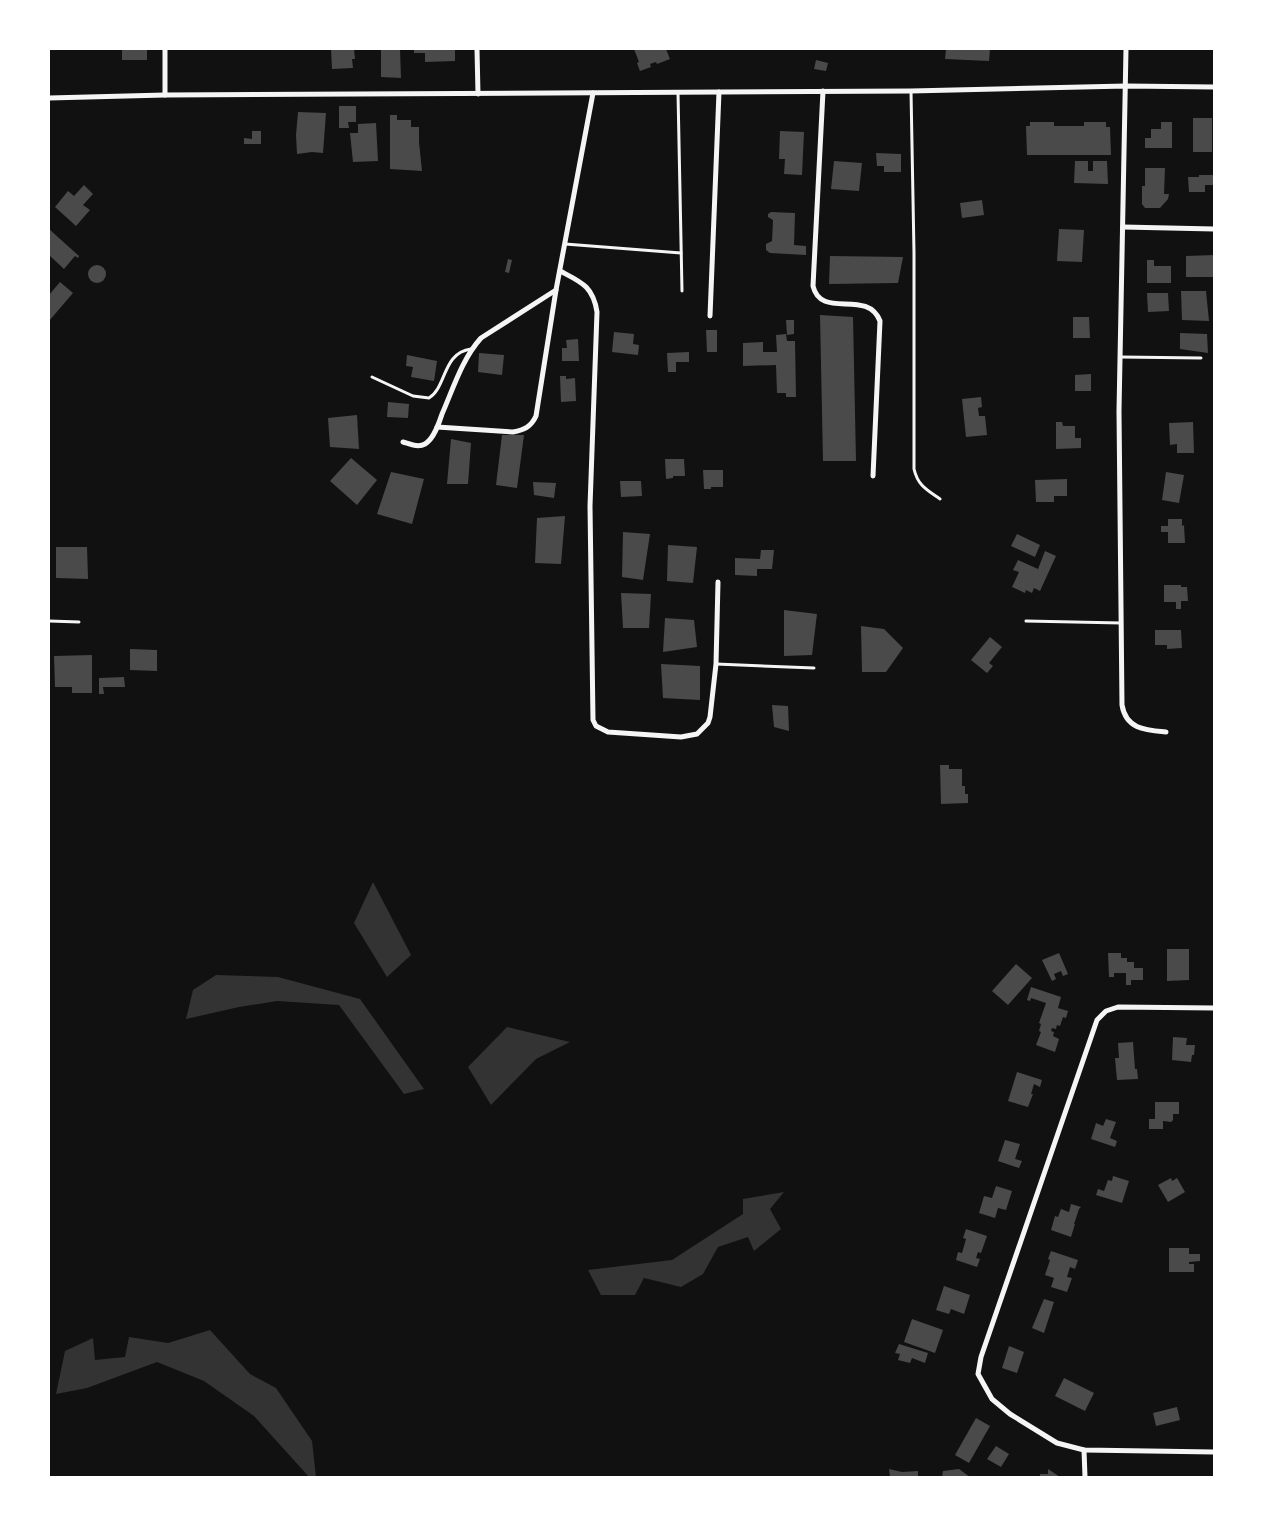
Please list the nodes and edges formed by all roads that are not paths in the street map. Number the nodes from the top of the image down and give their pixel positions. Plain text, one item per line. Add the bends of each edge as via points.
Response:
1 (165, 49) edge
2 (477, 49) edge
3 (1126, 49) edge
4 (1126, 86) junction
5 (1214, 87) edge
6 (910, 91) junction
7 (678, 92) junction
8 (719, 92) junction
9 (823, 92) junction
10 (593, 93) junction
11 (478, 94) junction
12 (165, 96) junction
13 (49, 98) edge
14 (1123, 226) junction
15 (1214, 229) edge
16 (565, 244) junction
17 (681, 253) junction
18 (560, 271) junction
19 (556, 290) junction
20 (682, 291) dead end
21 (710, 316) dead end
22 (472, 349) junction
23 (1121, 357) junction
24 (1201, 358) dead end
25 (372, 377) dead end
26 (437, 427) junction
27 (403, 442) dead end
28 (873, 476) dead end
29 (940, 499) dead end
30 (718, 582) dead end
31 (49, 621) edge
32 (1026, 621) dead end
33 (79, 622) dead end
34 (1121, 623) junction
35 (716, 664) junction
36 (814, 668) dead end
37 (1166, 732) dead end
38 (1214, 1008) edge
39 (1084, 1450) junction
40 (1214, 1452) edge
41 (1084, 1477) edge

1 - 12 street
2 - 11 street
3 - 4 street
4 - 5 street
4 - 6 street
4 - 14 street
6 - 9 street
6 - 29 lane via 914,469 916,480
7 - 8 street
7 - 10 street
7 - 17 lane
8 - 9 street
8 - 21 street
9 - 28 street via 813,286 816,295 824,301 865,305 876,313 880,321
10 - 11 street
10 - 16 street
11 - 12 street
12 - 13 street
14 - 15 street
14 - 23 street
16 - 17 lane
16 - 18 street
17 - 20 lane
18 - 19 street
18 - 35 street via 588,287 597,312 590,506 593,720 596,726 608,732 681,737 697,734 710,717
19 - 22 street via 485,335
19 - 26 street via 536,416 532,423 513,432
22 - 25 lane via 462,350 456,355 429,398 413,396
22 - 26 street
23 - 24 lane
23 - 34 street
26 - 27 street via 424,445
30 - 35 street
31 - 33 lane
32 - 34 lane
34 - 37 street via 1123,713 1139,728
35 - 36 lane
38 - 39 street via 1118,1007 1106,1011 1097,1020 981,1357 978,1374 986,1391 1001,1408 1058,1442
39 - 40 street
39 - 41 street

